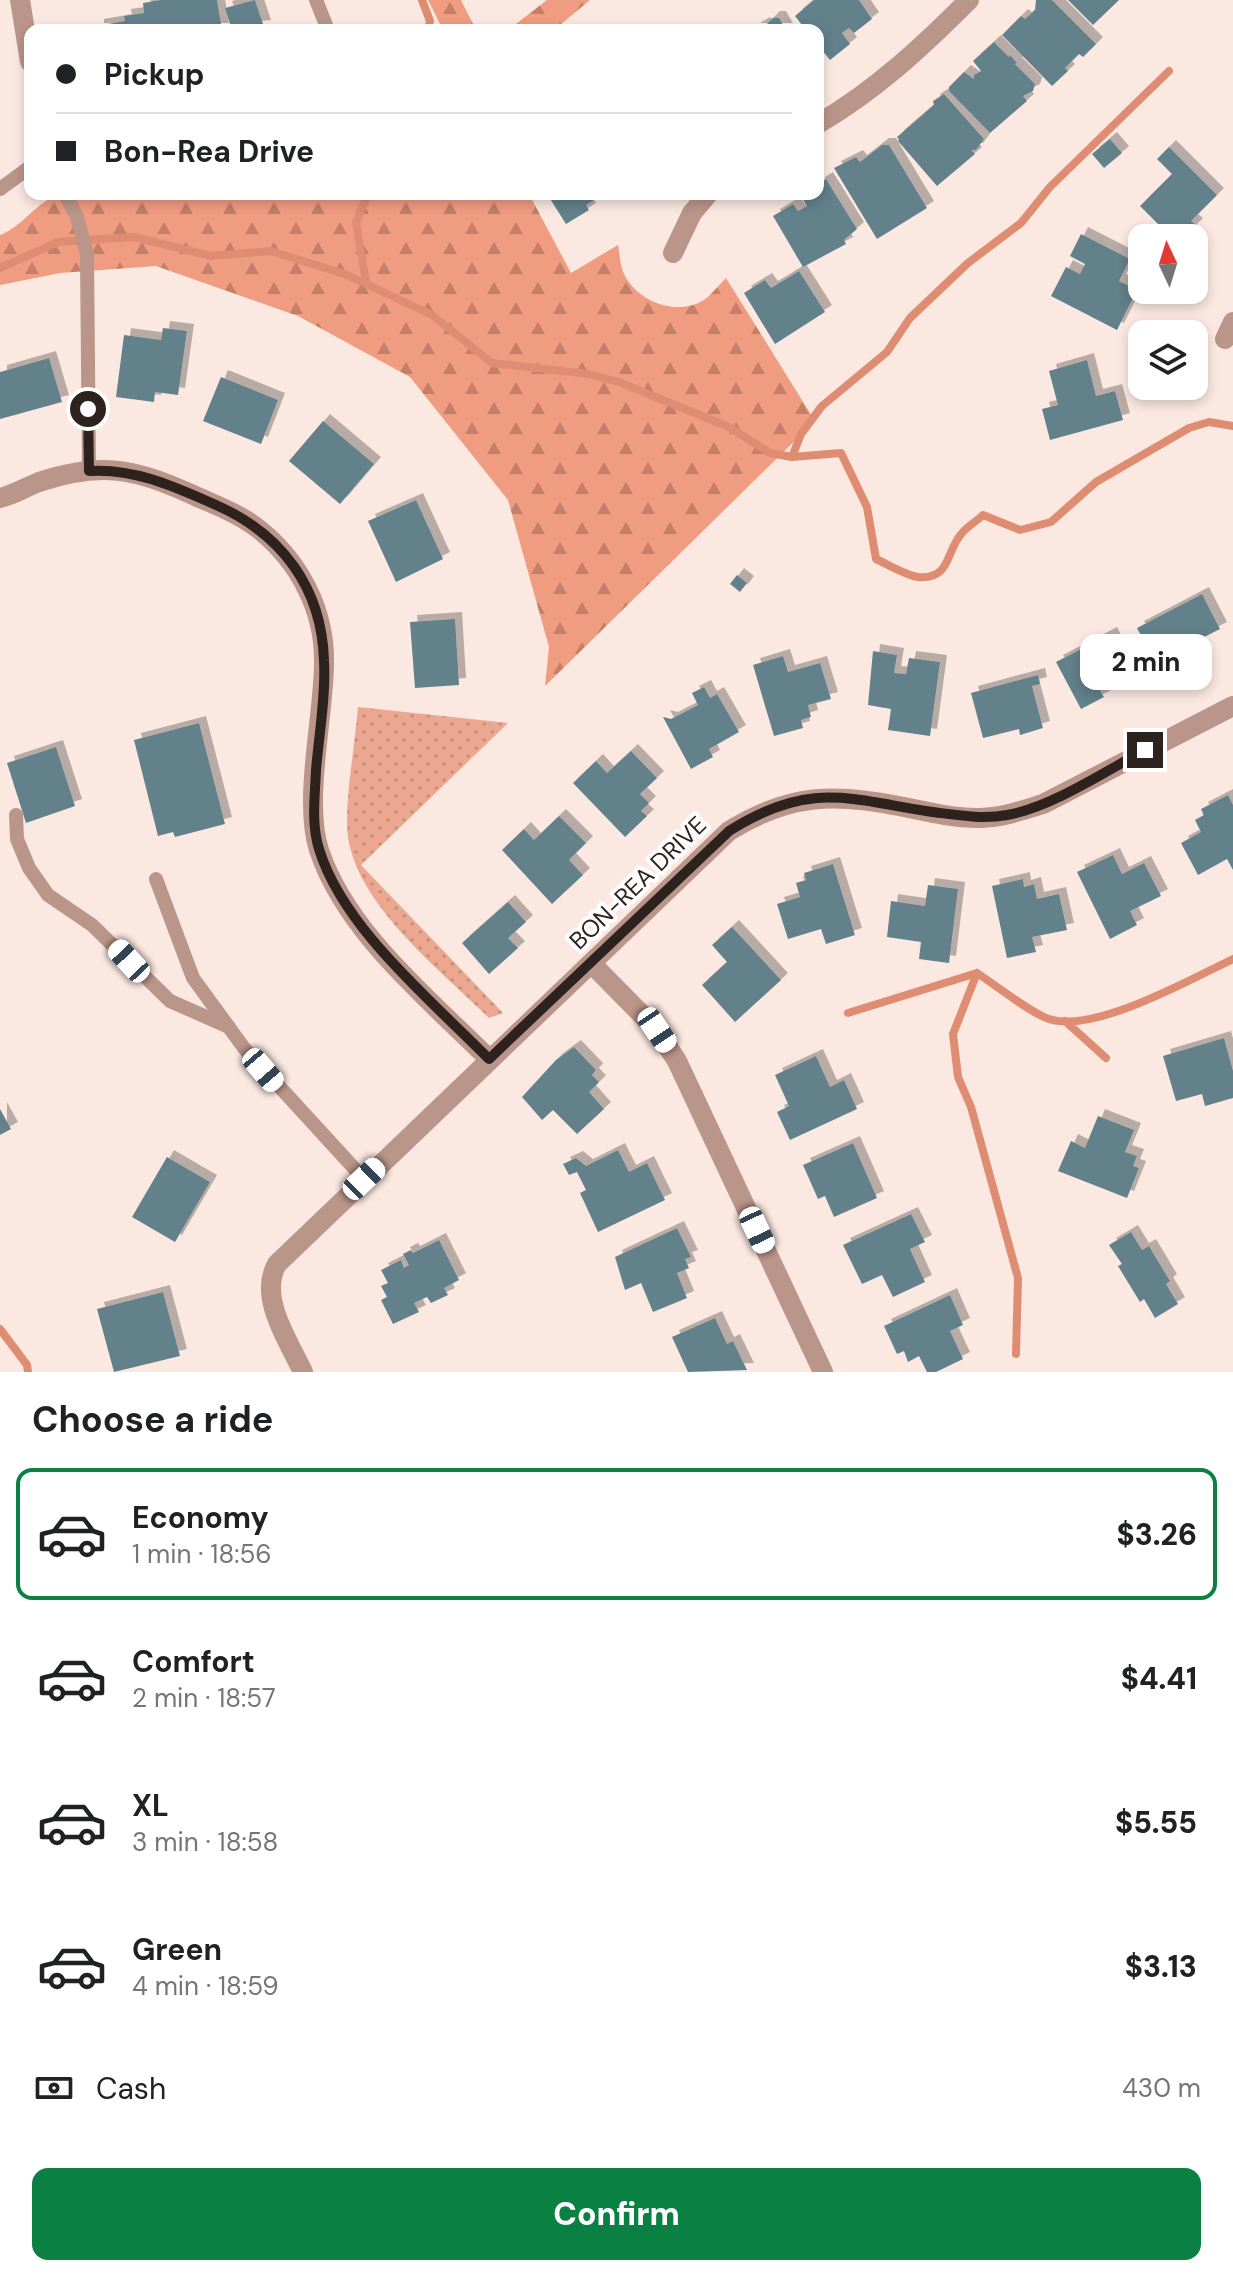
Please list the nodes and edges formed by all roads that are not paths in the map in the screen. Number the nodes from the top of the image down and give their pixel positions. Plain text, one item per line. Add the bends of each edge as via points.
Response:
1 (20, 0) edge
2 (316, 0) edge
3 (969, 0) edge
4 (326, 24) edge
5 (24, 25) edge
6 (824, 120) edge
7 (24, 171) edge
8 (0, 189) edge
9 (68, 200) edge
10 (703, 200) edge
11 (673, 253) dead end
12 (89, 471) junction
13 (0, 498) edge
14 (1233, 706) edge
15 (16, 815) dead end
16 (156, 879) dead end
17 (591, 963) junction
18 (229, 1027) junction
19 (489, 1059) junction
20 (364, 1179) junction
21 (303, 1372) edge
22 (823, 1372) edge

1 - 5 street
2 - 4 lane
3 - 6 street via 907,61
7 - 8 lane
9 - 12 lane via 87,255
10 - 11 street
12 - 13 street
12 - 19 street via 135,473 227,510 260,530 310,589 324,660 314,806 318,845 329,877 346,908 378,946
14 - 17 street, BON-REA DRIVE via 1043,804 1009,815 975,818 842,796 776,806 729,831
15 - 18 lane via 17,839 48,895 92,925 170,1001
16 - 18 lane via 193,978
17 - 19 street, BON-REA DRIVE
17 - 22 street via 657,1030 677,1061
18 - 20 lane
19 - 20 street, BON-REA DRIVE
20 - 21 street, BON-REA DRIVE via 270,1276 274,1309

